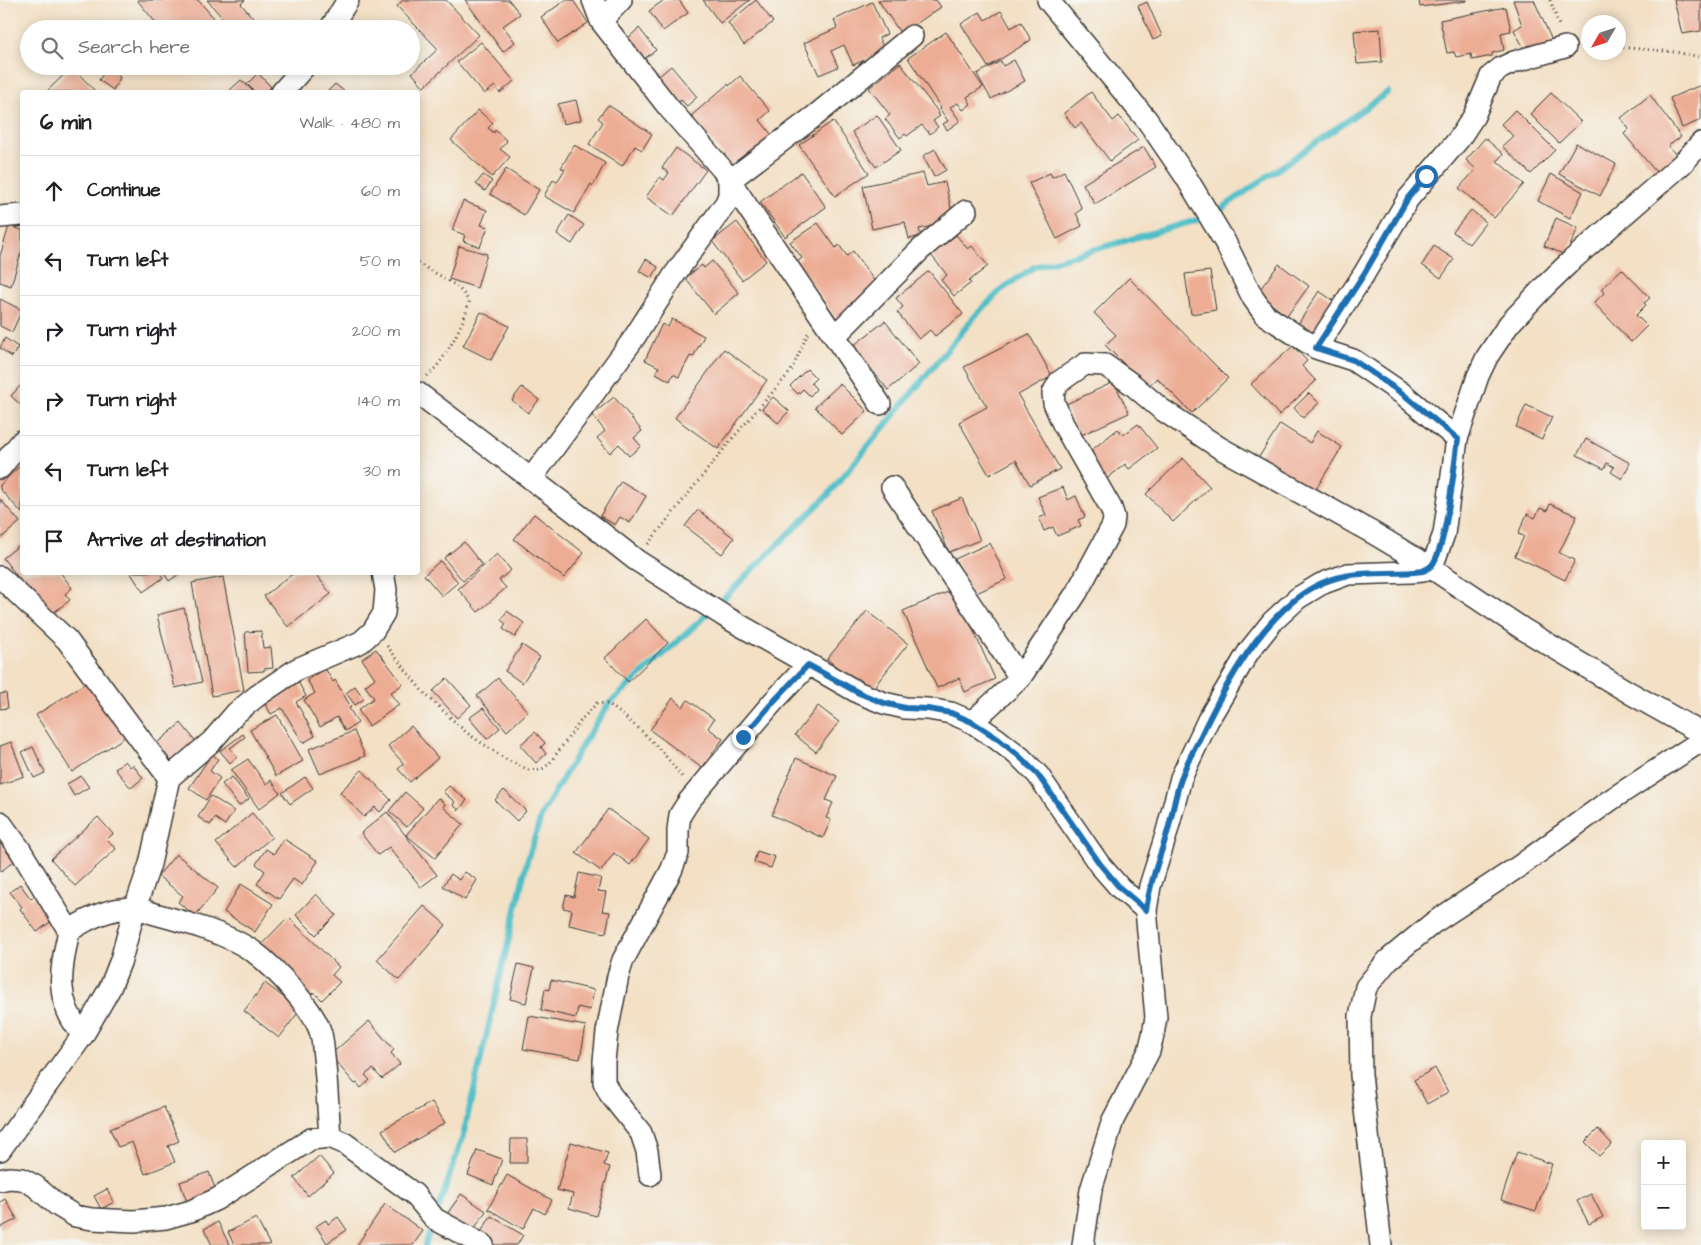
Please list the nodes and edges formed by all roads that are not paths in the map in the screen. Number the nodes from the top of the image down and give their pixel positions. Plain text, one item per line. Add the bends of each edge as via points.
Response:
1 (348, 0) edge
2 (593, 0) edge
3 (621, 0) edge
4 (1048, 0) edge
5 (336, 20) edge
6 (601, 21) junction
7 (912, 36) dead end
8 (1565, 47) road end
9 (297, 75) edge
10 (284, 90) edge
11 (1701, 143) edge
12 (729, 181) junction
13 (966, 211) dead end
14 (20, 215) edge
15 (0, 217) edge
16 (835, 336) junction
17 (1316, 348) junction
18 (420, 386) edge
19 (880, 404) dead end
20 (1458, 439) junction
21 (20, 443) edge
22 (0, 468) edge
23 (531, 479) junction
24 (892, 487) dead end
25 (1430, 567) junction
26 (384, 575) edge
27 (0, 577) edge
28 (808, 665) junction
29 (1020, 678) junction
30 (972, 722) junction
31 (1701, 733) edge
32 (1701, 741) edge
33 (169, 778) junction
34 (0, 822) edge
35 (135, 908) junction
36 (1146, 910) junction
37 (69, 931) junction
38 (83, 1035) junction
39 (330, 1137) junction
40 (0, 1150) edge
41 (650, 1175) dead end
42 (0, 1180) edge
43 (483, 1245) edge
44 (1083, 1245) edge
45 (1381, 1245) edge

1 - 5 street
2 - 6 street
3 - 6 street
4 - 17 street via 1147,120 1198,198 1265,315
6 - 12 street
7 - 12 street
8 - 17 street via 1514,62 1491,76 1474,116 1459,139 1408,198 1360,282
9 - 10 street
11 - 20 street via 1682,164 1558,273 1509,324 1478,376
12 - 16 street
12 - 23 street via 726,202 632,341
13 - 16 street via 920,250
14 - 15 street
16 - 19 street
17 - 20 street via 1353,360 1403,394
18 - 23 street
20 - 25 street via 1444,534
21 - 22 street
23 - 28 street via 636,560
24 - 29 street
25 - 29 street via 1220,448 1161,409 1105,365 1085,364 1059,382 1053,393 1054,403 1114,517 1077,592
25 - 31 street via 1523,629
25 - 36 street via 1423,571 1348,574 1330,580 1298,598 1272,622 1224,690 1181,778
26 - 33 street via 384,613 373,631 361,642 297,669 257,696
27 - 33 street via 68,640
28 - 30 street via 884,703 951,713
28 - 41 street via 773,702 680,815 678,854 623,960 618,976 606,1032 604,1082 640,1133 647,1150
29 - 30 street
30 - 36 street via 1020,757 1038,775 1100,864 1120,888
32 - 45 street via 1433,923 1388,960 1366,987 1360,1016 1361,1075
33 - 35 street via 150,864
34 - 37 street via 20,848
35 - 37 street via 98,915
35 - 38 street via 110,988
35 - 39 street via 215,933 254,952 307,1007 321,1033
36 - 44 street via 1156,1017 1153,1035 1143,1064 1113,1120 1090,1190
37 - 38 street via 61,971 62,995 73,1024
38 - 40 street
39 - 42 street via 311,1139 217,1199 166,1218 134,1221 75,1216 22,1179
39 - 43 street via 344,1143 414,1194 435,1219

